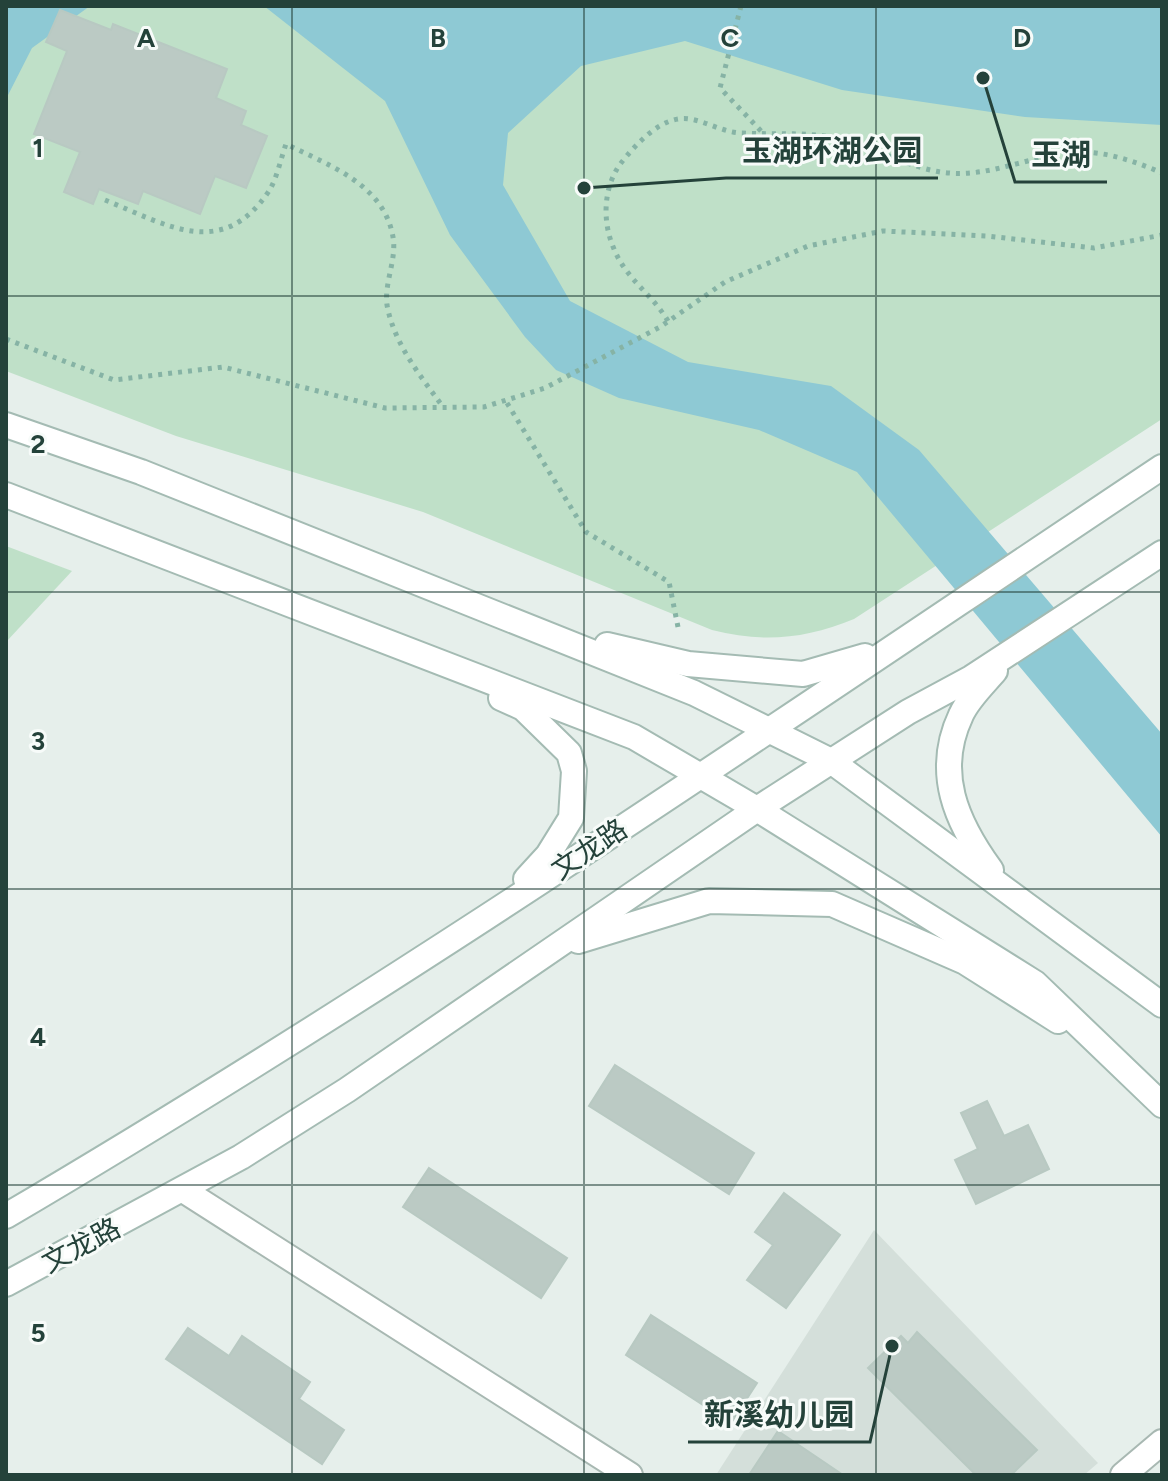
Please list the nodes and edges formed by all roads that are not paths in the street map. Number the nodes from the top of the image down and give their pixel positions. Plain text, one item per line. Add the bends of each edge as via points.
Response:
1 (17, 430) edge
2 (1162, 467) edge
3 (6, 495) edge
4 (1162, 553) edge
5 (508, 619) junction
6 (332, 620) junction
7 (890, 648) junction
8 (1006, 656) junction
9 (765, 731) junction
10 (831, 761) junction
11 (698, 776) junction
12 (757, 809) junction
13 (1004, 888) junction
14 (496, 910) junction
15 (553, 949) junction
16 (1162, 1005) edge
17 (1105, 1051) junction
18 (1162, 1105) edge
19 (183, 1190) junction
20 (6, 1216) edge
21 (6, 1284) edge
22 (1162, 1442) edge
23 (630, 1475) edge
24 (1123, 1475) edge

1 - 5 main road via 141,472
2 - 7 main road, 文龙路
3 - 6 main road
4 - 8 main road, 文龙路
5 - 7 main road via 688,664 803,674
5 - 9 main road via 694,693
6 - 11 main road via 634,737
6 - 14 main road via 523,708 569,753 574,771 571,818 548,855
7 - 9 main road, 文龙路
8 - 10 main road, 文龙路
8 - 13 main road via 961,713 949,751 950,790 966,835
9 - 10 main road
9 - 11 main road, 文龙路
10 - 12 main road, 文龙路
10 - 13 main road
11 - 12 main road
11 - 14 main road, 文龙路
12 - 15 main road, 文龙路
12 - 17 main road via 1035,983
13 - 16 main road
14 - 20 main road, 文龙路
15 - 17 main road via 709,901 832,904 965,962
15 - 19 main road, 文龙路 via 347,1090
17 - 18 main road
19 - 21 main road, 文龙路
19 - 23 main road
22 - 24 main road

